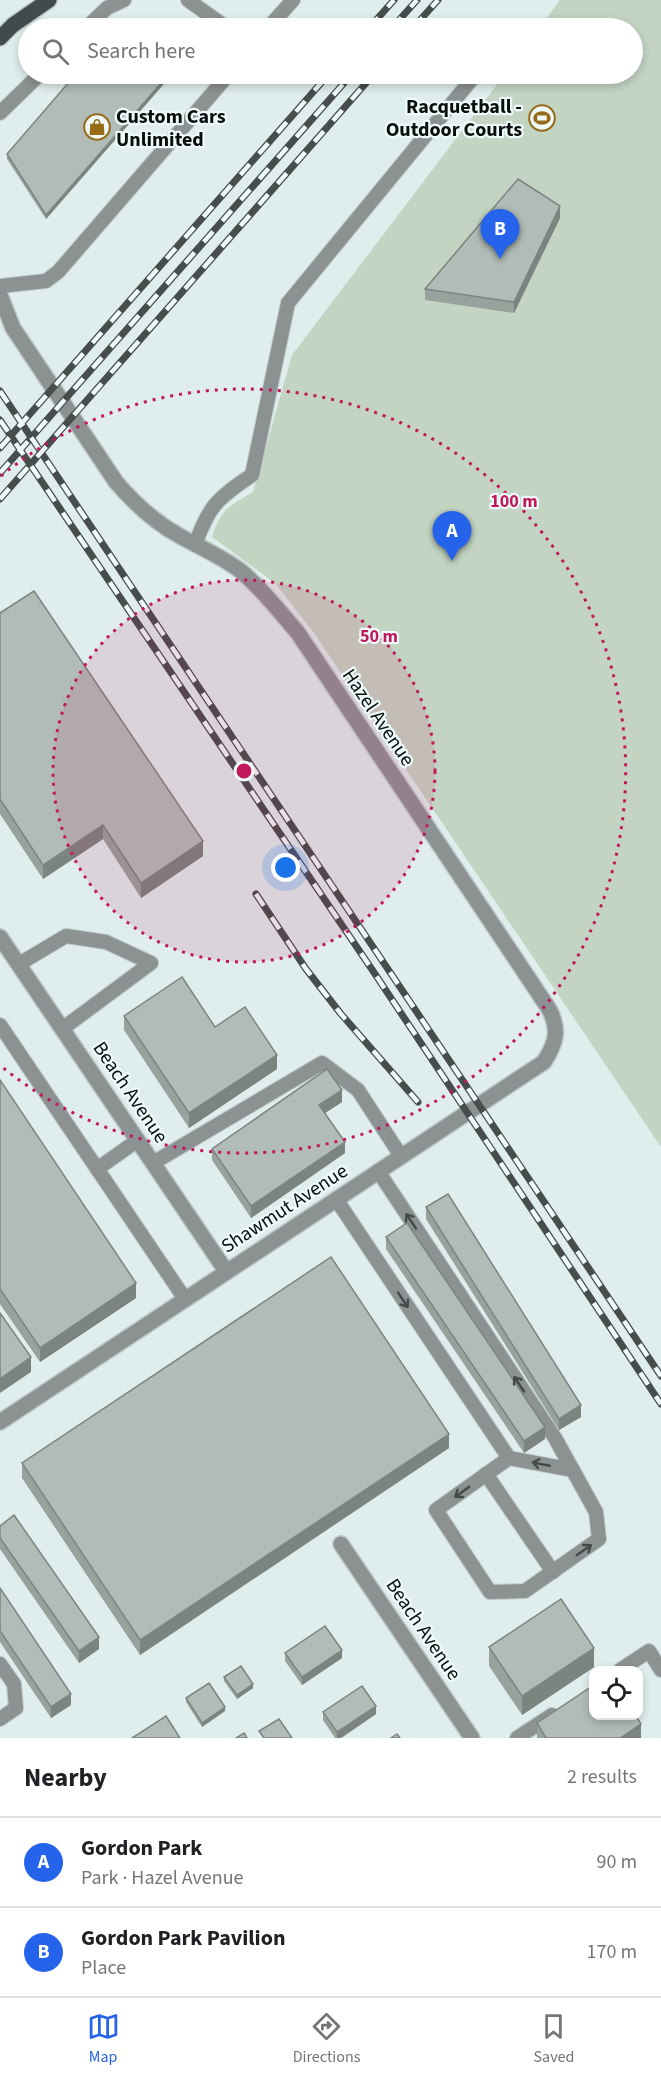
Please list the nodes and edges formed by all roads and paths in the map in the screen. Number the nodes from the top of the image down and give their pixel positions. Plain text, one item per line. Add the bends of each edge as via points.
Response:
1 (49, 0) edge
2 (124, 0) edge
3 (188, 0) edge
4 (293, 0) edge
5 (23, 18) edge
6 (96, 18) edge
7 (213, 18) edge
8 (277, 18) edge
9 (18, 22) edge
10 (0, 38) edge
11 (30, 84) edge
12 (220, 84) edge
13 (469, 84) edge
14 (0, 113) edge
15 (0, 286) edge
16 (0, 295) edge
17 (195, 544) junction
18 (0, 937) edge
19 (19, 964) junction
20 (549, 1009) joint
21 (0, 1025) edge
22 (62, 1029) junction
23 (138, 1140) junction
24 (401, 1156) junction
25 (153, 1163) junction
26 (97, 1169) junction
27 (378, 1172) junction
28 (336, 1199) junction
29 (226, 1271) junction
30 (184, 1299) junction
31 (0, 1422) edge
32 (509, 1458) junction
33 (573, 1470) junction
34 (486, 1474) junction
35 (341, 1544) dead end
36 (553, 1572) junction
37 (0, 1664) edge
38 (627, 1666) edge
39 (661, 1670) edge
40 (565, 1707) edge
41 (0, 1719) edge
42 (472, 1738) edge
43 (517, 1738) edge

1 - 5 main road
2 - 6 lane
3 - 7 lane
4 - 8 lane
9 - 10 main road
11 - 14 lane
12 - 15 lane via 58,272 46,281
13 - 17 lane via 288,303 252,475 221,496 204,520
16 - 17 street, Hazel Avenue via 13,328 116,482 131,499
17 - 20 street, Hazel Avenue via 241,572 271,600 297,633
18 - 19 street, Beach Avenue
19 - 22 street, Beach Avenue
19 - 22 lane via 66,936 106,942 151,963
20 - 24 street, Shawmut Avenue via 556,1022 556,1034 544,1062
21 - 26 lane
22 - 23 street, Beach Avenue
23 - 25 street, Beach Avenue
23 - 26 lane
24 - 25 lane via 358,1090 322,1063
24 - 27 street, Shawmut Avenue
25 - 29 street, Beach Avenue
26 - 30 lane
27 - 28 street, Shawmut Avenue
33 -> 27 lane
28 - 29 street, Shawmut Avenue
28 -> 32 lane
29 - 30 street, Shawmut Avenue
30 - 31 street, Shawmut Avenue
33 -> 32 lane
32 - 34 lane
36 -> 33 lane via 599,1539 596,1512
34 - 36 lane
34 -> 36 lane via 436,1510 490,1592 525,1591
35 - 42 street, Beach Avenue
37 - 41 lane via 14,1684 16,1708
38 - 39 lane via 649,1651
40 - 43 lane

